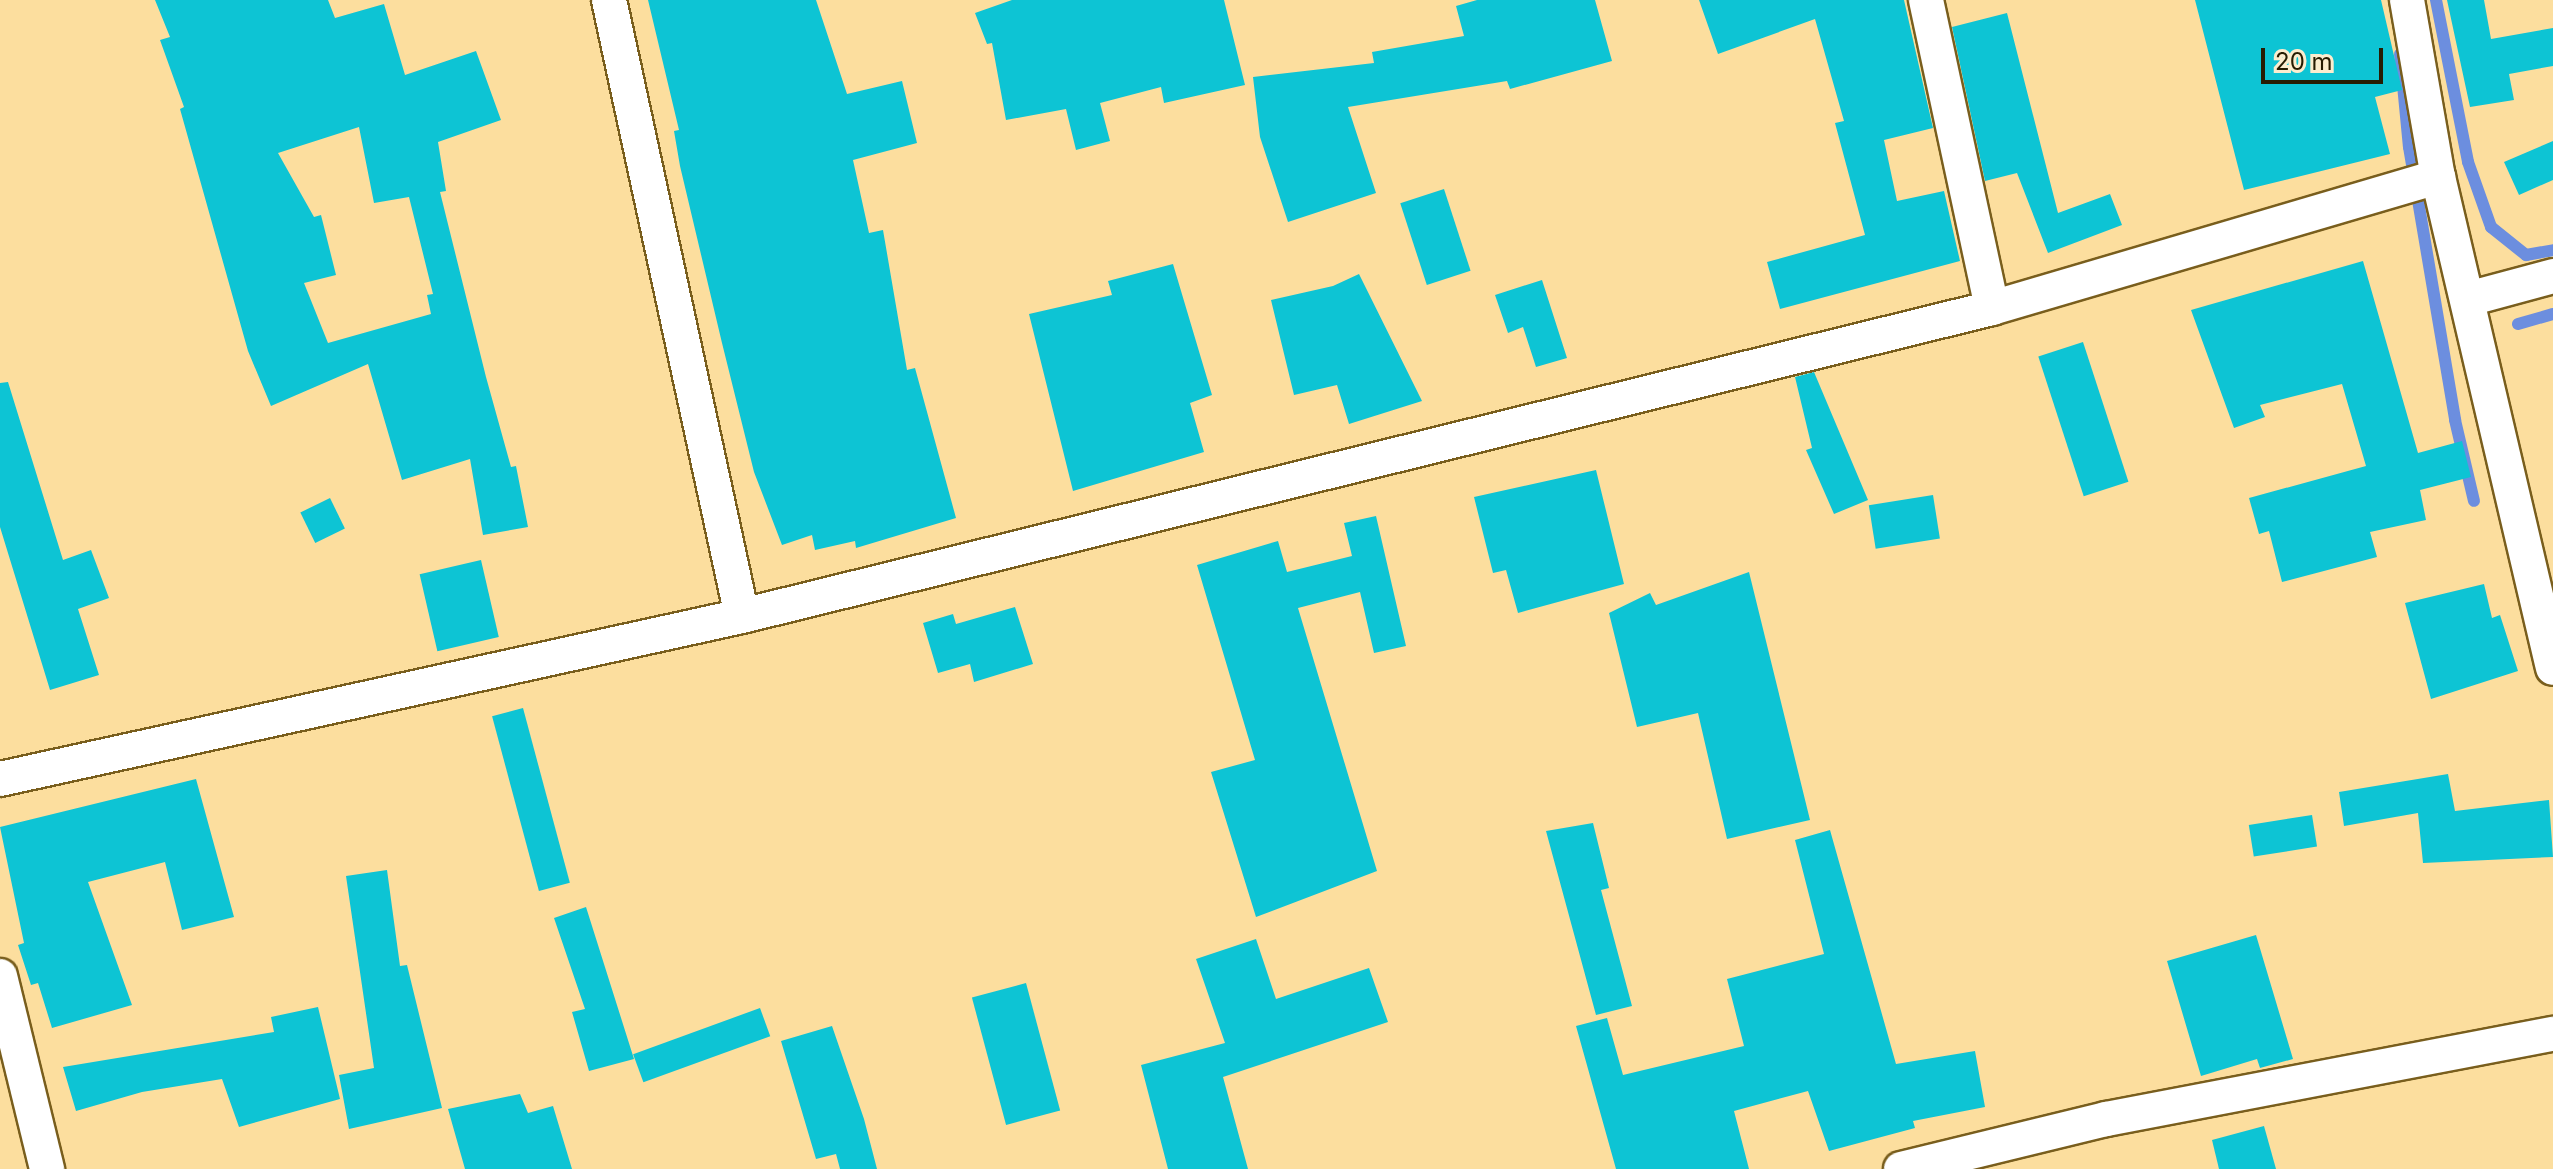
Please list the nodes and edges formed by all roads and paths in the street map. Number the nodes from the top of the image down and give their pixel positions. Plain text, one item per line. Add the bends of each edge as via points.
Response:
1 (609, 0) edge
2 (1926, 0) edge
3 (2407, 0) edge
4 (2438, 177) junction
5 (2553, 276) edge
6 (2468, 299) junction
7 (1992, 308) junction
8 (742, 616) junction
9 (2553, 668) edge
10 (0, 779) edge
11 (0, 976) edge
12 (2553, 1034) edge
13 (47, 1169) edge
14 (1901, 1169) edge

1 - 8 street
2 - 7 street
3 - 4 street
4 - 6 street
4 - 7 street
5 - 6 street
6 - 9 street
7 - 8 street
8 - 10 street
11 - 13 street
12 - 14 street via 2106,1119

